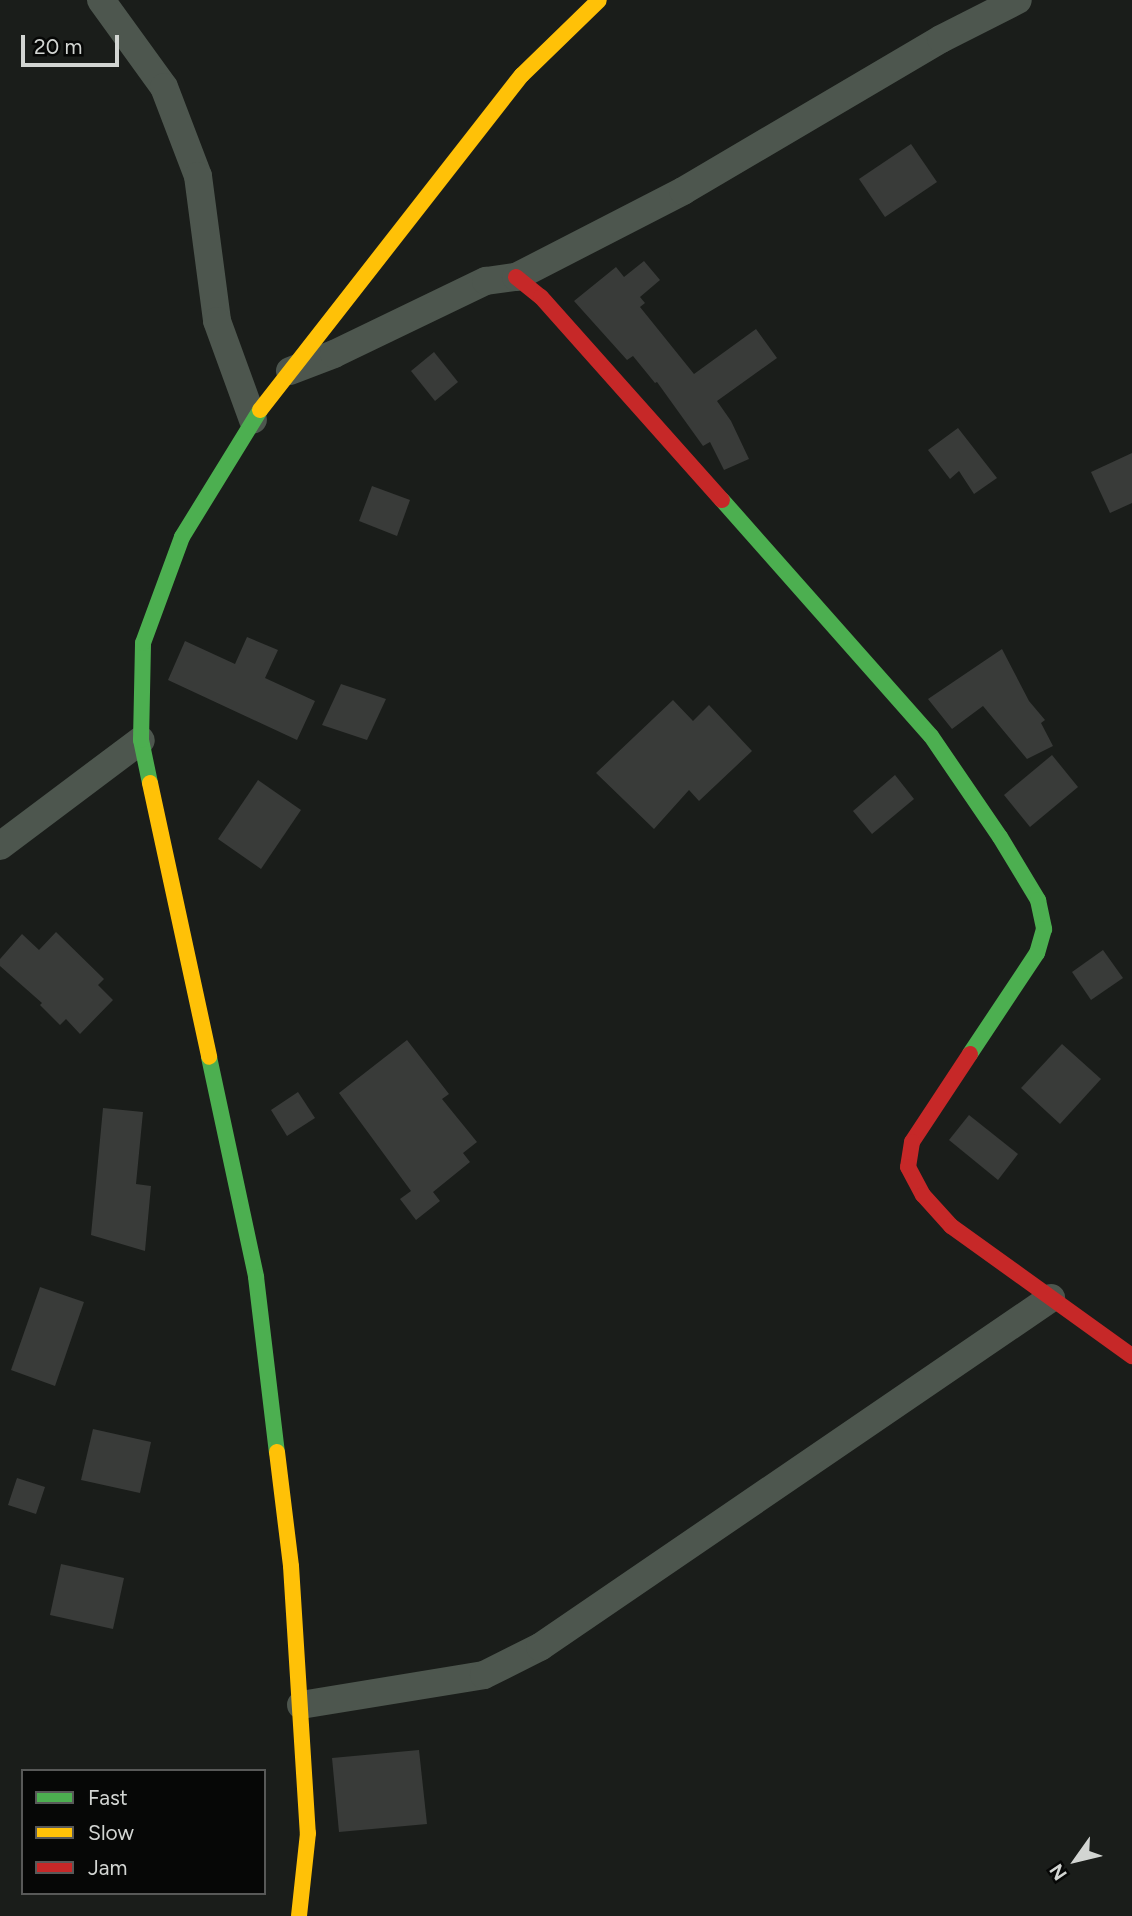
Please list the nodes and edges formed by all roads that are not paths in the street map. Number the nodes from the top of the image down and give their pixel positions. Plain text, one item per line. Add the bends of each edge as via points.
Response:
1 (101, 0) edge
2 (599, 0) edge
3 (1018, 0) edge
4 (516, 277) junction
5 (284, 376) junction
6 (253, 420) junction
7 (141, 740) junction
8 (0, 846) edge
9 (1051, 1298) junction
10 (1132, 1356) edge
11 (301, 1705) junction
12 (299, 1916) edge

1 - 6 street via 164,87 198,176 217,321
2 - 5 street via 522,75
3 - 4 street via 941,39 683,191
4 - 5 street via 486,281 445,298
4 - 9 street via 541,297 932,736 1038,901 1044,929 1037,953 912,1142 908,1167 923,1195 951,1226
5 - 6 street
6 - 7 street via 182,537 143,643
7 - 8 street
7 - 11 street via 256,1278 291,1566
9 - 10 street
9 - 11 street via 540,1647 484,1675
11 - 12 street via 308,1833

